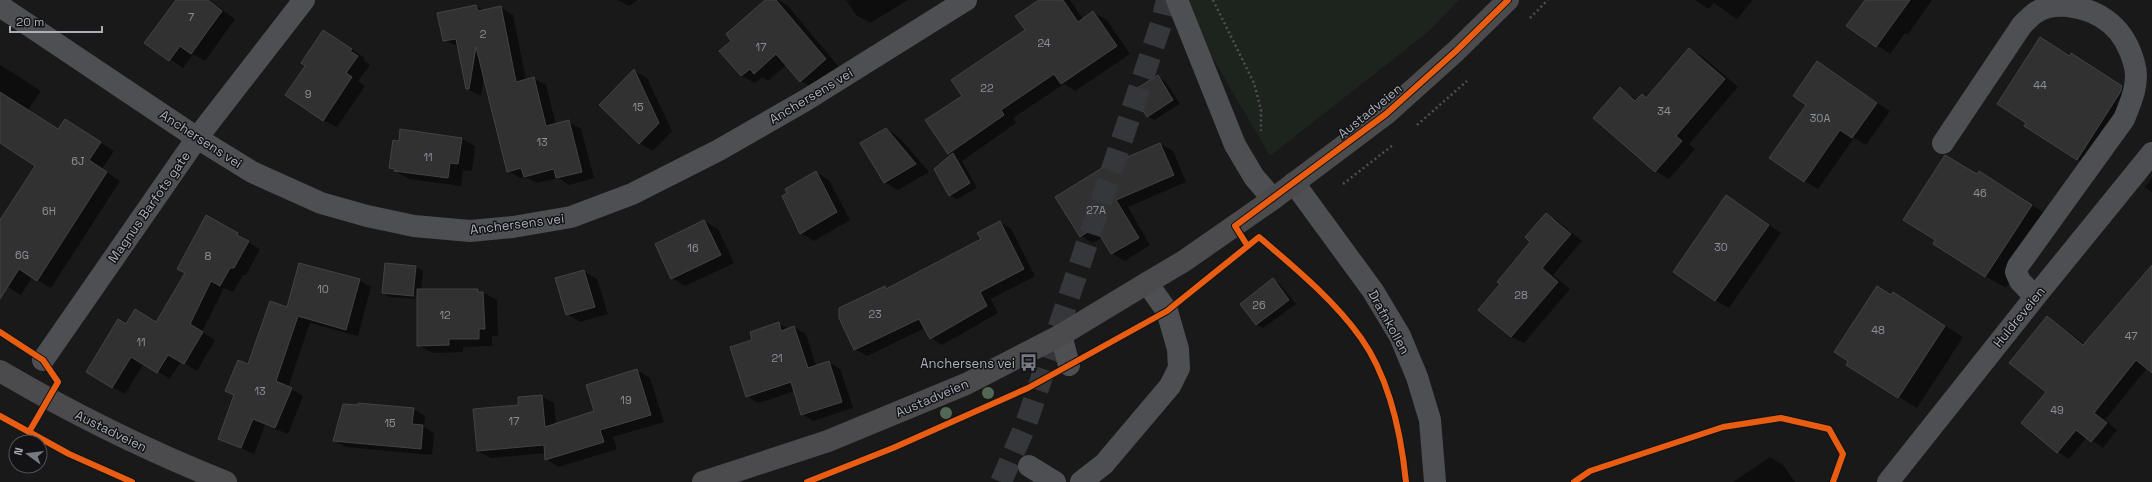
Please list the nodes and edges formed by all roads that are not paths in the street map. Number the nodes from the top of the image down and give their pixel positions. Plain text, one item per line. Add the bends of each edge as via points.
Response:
1 (304, 0) edge
2 (966, 0) edge
3 (1177, 0) edge
4 (1508, 0) edge
5 (0, 6) edge
6 (197, 138) junction
7 (1943, 143) dead end
8 (2152, 153) edge
9 (1294, 183) junction
10 (1273, 199) junction
11 (1147, 283) junction
12 (2034, 297) junction
13 (1061, 334) junction
14 (43, 360) dead end
15 (1069, 365) dead end
16 (0, 372) edge
17 (1029, 466) dead end
18 (1101, 473) edge
19 (226, 482) edge
20 (703, 482) edge
21 (1055, 482) edge
22 (1081, 482) edge
23 (1435, 482) edge
24 (1888, 482) edge

1 - 6 street, Magnus Barfots gate
2 - 6 street, Anchersens vei via 806,100 719,150 632,194 571,217 470,231 414,226 321,203 252,172
3 - 10 street via 1235,145 1254,176
4 - 9 main road, Austadveien via 1386,114
5 - 6 street, Anchersens vei
6 - 14 street, Magnus Barfots gate
7 - 12 street via 2022,25 2035,13 2058,5 2084,8 2111,23 2126,43 2135,64 2136,74 2132,98 2124,119 2018,266 2016,276
8 - 12 street, Huldreveien
9 - 10 main road, Austadveien
9 - 23 street, Drafnkollen via 1333,233 1400,336 1417,377 1430,420
10 - 11 main road, Austadveien via 1184,261
11 - 13 main road, Austadveien
11 - 18 street via 1167,311 1178,350 1179,368 1170,386
12 - 24 street, Huldreveien
13 - 15 street
13 - 20 main road, Austadveien via 966,384 879,420 828,441
16 - 19 main road, Austadveien via 102,427 162,456
17 - 21 street
18 - 22 street

